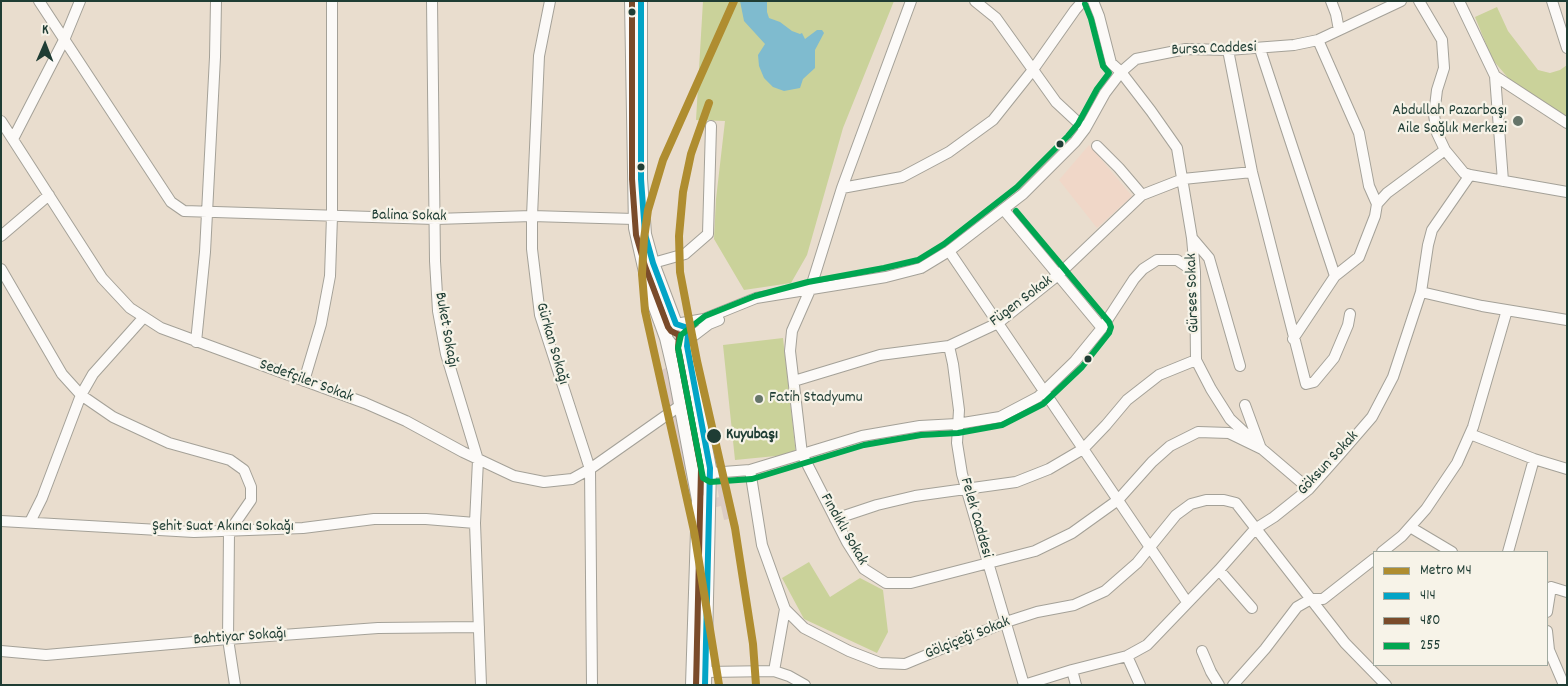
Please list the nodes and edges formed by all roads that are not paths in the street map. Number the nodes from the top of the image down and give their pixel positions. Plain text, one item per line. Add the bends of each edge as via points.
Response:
1 (40, 1) edge
2 (80, 1) edge
3 (216, 1) edge
4 (332, 1) edge
5 (432, 1) edge
6 (550, 1) edge
7 (631, 1) edge
8 (641, 1) edge
9 (911, 1) edge
10 (975, 1) edge
11 (1083, 1) edge
12 (1093, 1) edge
13 (1331, 1) edge
14 (1401, 1) edge
15 (1419, 1) edge
16 (1459, 1) edge
17 (1552, 1) edge
18 (987, 5) edge
19 (1339, 30) junction
20 (64, 40) junction
21 (1318, 40) junction
22 (1567, 48) edge
23 (1260, 49) junction
24 (1228, 50) junction
25 (1032, 71) junction
26 (1121, 72) junction
27 (1495, 76) junction
28 (1, 121) edge
29 (1567, 124) edge
30 (711, 126) dead end
31 (1085, 129) junction
32 (13, 139) junction
33 (1097, 146) dead end
34 (1445, 150) junction
35 (1252, 172) junction
36 (1470, 175) junction
37 (1183, 179) junction
38 (1503, 181) junction
39 (842, 188) junction
40 (1567, 192) edge
41 (49, 195) junction
42 (1142, 195) junction
43 (1377, 204) junction
44 (1004, 210) junction
45 (207, 212) junction
46 (332, 216) junction
47 (532, 216) junction
48 (435, 219) junction
49 (634, 219) junction
50 (1, 236) edge
51 (1192, 238) junction
52 (950, 251) junction
53 (653, 263) junction
54 (1, 269) edge
55 (1195, 272) junction
56 (1058, 275) junction
57 (1334, 276) junction
58 (810, 290) junction
59 (1421, 292) junction
60 (1507, 310) junction
61 (1350, 314) dead end
62 (144, 317) junction
63 (1567, 320) edge
64 (998, 323) junction
65 (676, 324) junction
66 (1102, 328) junction
67 (666, 338) junction
68 (1293, 339) junction
69 (688, 340) junction
70 (196, 342) junction
71 (949, 346) junction
72 (1196, 360) junction
73 (1240, 366) dead end
74 (304, 381) junction
75 (794, 381) junction
76 (1044, 391) junction
77 (81, 395) junction
78 (681, 405) junction
79 (1245, 405) dead end
80 (957, 424) junction
81 (1470, 434) junction
82 (1084, 449) junction
83 (1262, 449) junction
84 (802, 454) junction
85 (1534, 459) junction
86 (478, 460) junction
87 (590, 469) junction
88 (1567, 469) edge
89 (750, 470) junction
90 (710, 473) junction
91 (966, 489) junction
92 (1309, 489) junction
93 (1118, 500) junction
94 (835, 519) junction
95 (1, 521) edge
96 (30, 522) junction
97 (475, 523) junction
98 (1410, 527) junction
99 (1256, 529) junction
100 (229, 532) junction
101 (1150, 548) junction
102 (1383, 551) edge
103 (1450, 551) edge
104 (1508, 551) edge
105 (1373, 560) edge
106 (988, 562) junction
107 (1219, 570) junction
108 (1567, 592) edge
109 (1311, 599) junction
110 (1188, 602) junction
111 (1548, 606) edge
112 (1252, 608) dead end
113 (785, 609) junction
114 (1006, 622) junction
115 (479, 627) junction
116 (228, 639) junction
117 (1548, 640) edge
118 (1, 651) edge
119 (1202, 651) dead end
120 (1126, 656) junction
121 (1072, 670) junction
122 (774, 671) junction
123 (706, 672) junction
124 (235, 685) edge
125 (481, 685) edge
126 (592, 685) edge
127 (692, 685) edge
128 (705, 685) edge
129 (805, 685) edge
130 (1024, 685) edge
131 (1076, 685) edge
132 (1140, 685) edge
133 (1219, 685) edge
134 (1232, 685) edge
135 (1386, 685) edge
136 (1564, 685) edge

1 - 20 street
2 - 20 street
3 - 45 street
4 - 46 street
5 - 48 street, Buket Sokağı
6 - 47 street, Gürkan Sokağı via 539,56
7 - 49 main road
8 - 53 main road via 642,179 645,234
9 - 39 street, Fındıklı Sokak
10 - 18 street
11 - 25 street
12 - 26 street, Gürses Sokak via 1111,63
13 - 19 street
14 - 19 street, Bursa Caddesi
15 - 34 street via 1442,40 1444,68 1434,116 1437,134
16 - 27 street
17 - 22 street
18 - 25 street
19 - 21 street, Bursa Caddesi
20 - 32 street
20 - 45 street, Balina Sokak via 171,202 184,211
21 - 23 street, Bursa Caddesi
21 - 43 street via 1359,133 1369,186
23 - 24 street, Bursa Caddesi
23 - 57 street
24 - 26 street, Bursa Caddesi via 1186,49 1159,53 1136,58
24 - 35 street
25 - 31 street via 1056,102
25 - 39 street via 993,120 949,152 902,177
26 - 31 street, Bursa Caddesi
26 - 37 street, Gürses Sokak via 1177,148
27 - 29 street
27 - 38 street
28 - 32 street, Sedefçiler Sokak
30 - 53 street via 708,234 685,254
31 - 44 street, Bursa Caddesi
32 - 41 street, Sedefçiler Sokak
33 - 42 street
34 - 36 street via 1464,173
34 - 43 street
35 - 37 street, Fügen Sokak
35 - 68 street
36 - 38 street
36 - 59 street, Göksun Sokak via 1432,230
37 - 42 street, Fügen Sokak
37 - 51 street, Gürses Sokak
38 - 40 street
39 - 58 street, Fındıklı Sokak
41 - 50 street
41 - 62 street, Sedefçiler Sokak via 102,278 130,308
42 - 56 street, Fügen Sokak
43 - 57 street via 1358,257
44 - 52 street, Bursa Caddesi
44 - 56 street
45 - 46 street, Balina Sokak
45 - 70 street
46 - 48 street, Balina Sokak
46 - 74 street via 330,276 322,324
47 - 48 street, Balina Sokak
47 - 49 street, Balina Sokak
47 - 87 street, Gürkan Sokağı via 532,249 540,314
48 - 86 street, Buket Sokağı via 441,328
49 - 67 main road via 650,294
51 - 55 street, Gürses Sokak
51 - 73 street via 1209,258
52 - 58 street, Bursa Caddesi via 921,268
52 - 64 street
53 - 65 main road
54 - 77 street via 62,374
55 - 66 street via 1177,260 1157,260 1134,279
55 - 72 street, Gürses Sokak
56 - 64 street, Fügen Sokak
56 - 66 street
57 - 68 street
58 - 65 street via 756,298 704,320
58 - 69 street via 757,304 709,324
58 - 75 street, Fındıklı Sokak via 792,331 790,351
59 - 60 street
59 - 92 street, Göksun Sokak via 1393,377 1372,417
60 - 63 street
60 - 81 street
61 - 68 street via 1334,358 1314,382 1306,384
62 - 70 street, Sedefçiler Sokak via 161,328
62 - 77 street via 93,374
64 - 71 street, Fügen Sokak
64 - 76 street
65 - 67 main road via 667,329
65 - 69 main road via 687,330
66 - 76 street
67 - 69 main road via 676,347
67 - 78 main road
69 - 90 main road
70 - 74 street, Sedefçiler Sokak
71 - 75 street, Fügen Sokak via 880,355
71 - 80 street, Felek Caddesi via 959,410
72 - 82 street via 1159,375 1127,400
72 - 83 street, Gürses Sokak via 1230,419
74 - 86 street, Sedefçiler Sokak via 406,421
75 - 84 street, Fındıklı Sokak
76 - 80 street via 1000,417
76 - 82 street
77 - 96 street
77 - 100 street via 113,417 169,443 230,460 244,470 251,487 250,500
78 - 87 street, Sedefçiler Sokak
78 - 127 main road via 698,500
79 - 83 street
80 - 84 street via 920,426 862,436
80 - 91 street, Felek Caddesi via 957,443
81 - 85 street
81 - 98 street via 1457,463
82 - 91 street via 1049,469 1016,482
82 - 93 street
83 - 92 street, Gürses Sokak
83 - 93 street, Fındıklı Sokak via 1229,433 1198,432 1170,446
84 - 89 street
84 - 94 street, Fındıklı Sokak
85 - 88 street
85 - 104 street
86 - 87 street, Sedefçiler Sokak via 514,476 544,482 572,479
86 - 97 street, Buket Sokağı
87 - 126 street, Gürkan Sokağı
89 - 90 street
89 - 113 street, Gölçiçeği Sokak via 762,545
90 - 123 main road
91 - 94 street via 887,502
91 - 106 street, Felek Caddesi
92 - 99 street, Göksun Sokak
93 - 101 street
93 - 106 street, Fındıklı Sokak via 1072,534 1035,551
94 - 106 street, Fındıklı Sokak via 864,569 886,583 911,583
95 - 96 street, Şehit Suat Akıncı Sokağı
96 - 100 street, Şehit Suat Akıncı Sokağı
97 - 100 street, Şehit Suat Akıncı Sokağı via 374,519 303,528
97 - 115 street, Buket Sokağı
98 - 102 street
98 - 103 street
99 - 101 street, Gölçiçeği Sokak via 1236,502 1206,500 1191,504 1176,515
99 - 107 street, Göksun Sokak
99 - 109 street, Gölçiçeği Sokak
100 - 116 street
101 - 110 street
101 - 114 street, Gölçiçeği Sokak via 1105,591 1074,605
105 - 109 street via 1323,599
106 - 114 street, Felek Caddesi
107 - 110 street, Göksun Sokak
107 - 112 street
108 - 111 street via 1551,587
109 - 134 street via 1298,607
109 - 135 street, Gölçiçeği Sokak via 1345,643
110 - 120 street, Göksun Sokak via 1147,645
113 - 114 street, Gölçiçeği Sokak via 804,628 880,663 905,664
113 - 122 street
114 - 130 street, Felek Caddesi
115 - 116 street, Bahtiyar Sokağı via 378,628
115 - 125 street, Buket Sokağı
116 - 118 street, Bahtiyar Sokağı via 46,655
116 - 124 street
117 - 136 street
119 - 133 street
120 - 121 street, Göksun Sokak
120 - 132 street
121 - 130 street, Göksun Sokak
121 - 131 street
122 - 123 street
122 - 129 street
123 - 128 main road

